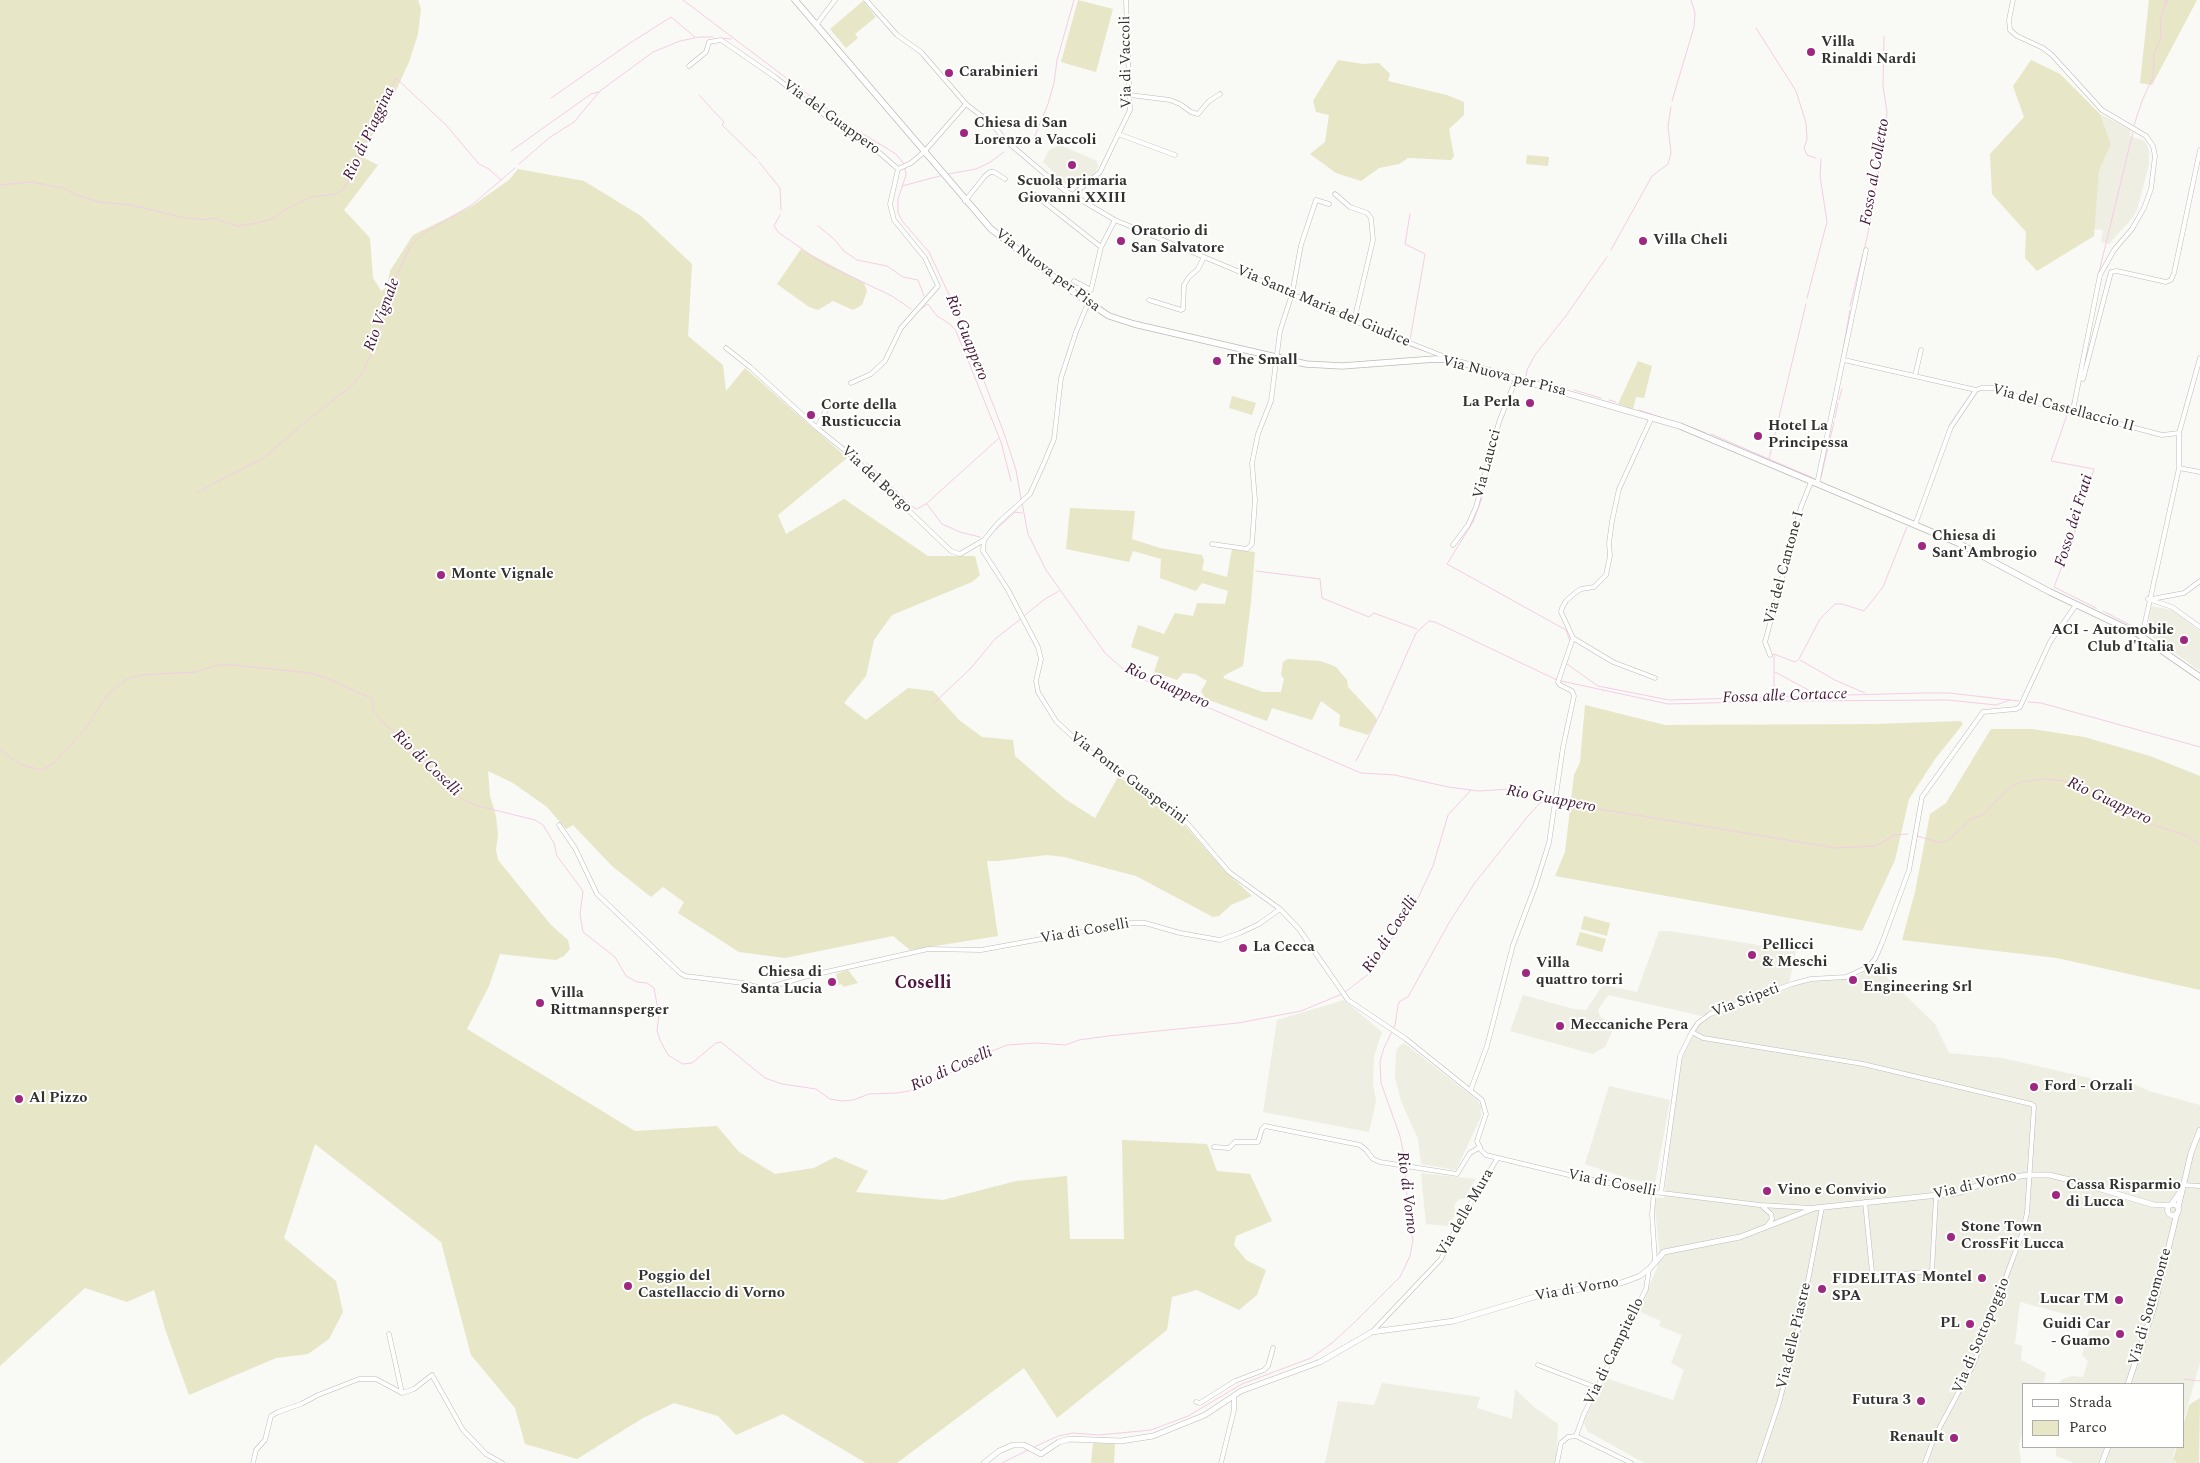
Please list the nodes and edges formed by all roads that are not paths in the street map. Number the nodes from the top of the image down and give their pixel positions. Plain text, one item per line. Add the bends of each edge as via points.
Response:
1 (795, 0) edge
2 (835, 0) edge
3 (866, 0) edge
4 (1126, 0) edge
5 (2013, 0) edge
6 (816, 25) junction
7 (690, 66) dead end
8 (1220, 94) dead end
9 (1130, 95) junction
10 (966, 104) junction
11 (1118, 134) junction
12 (2200, 150) edge
13 (924, 152) junction
14 (1175, 155) dead end
15 (898, 169) junction
16 (1005, 179) dead end
17 (1335, 194) dead end
18 (1035, 195) dead end
19 (1073, 195) junction
20 (965, 201) junction
21 (1329, 204) dead end
22 (1115, 220) junction
23 (1101, 248) junction
24 (1866, 250) dead end
25 (1204, 257) junction
26 (1074, 281) dead end
27 (1292, 294) junction
28 (1149, 300) dead end
29 (1088, 303) junction
30 (1354, 321) junction
31 (726, 348) dead end
32 (1921, 350) dead end
33 (1276, 358) junction
34 (2200, 358) edge
35 (1452, 360) junction
36 (1844, 360) junction
37 (1915, 376) junction
38 (1516, 379) junction
39 (850, 384) dead end
40 (1976, 390) junction
41 (2078, 391) junction
42 (826, 410) dead end
43 (2074, 410) junction
44 (1652, 417) junction
45 (817, 428) junction
46 (2179, 433) junction
47 (2179, 468) junction
48 (2200, 472) edge
49 (1811, 482) junction
50 (1817, 484) junction
51 (1915, 525) junction
52 (984, 540) junction
53 (1212, 544) dead end
54 (1453, 545) dead end
55 (2200, 581) edge
56 (2148, 599) junction
57 (2076, 605) junction
58 (2200, 627) edge
59 (2142, 636) junction
60 (1574, 638) junction
61 (1770, 655) dead end
62 (2200, 677) edge
63 (1655, 678) dead end
64 (559, 825) dead end
65 (1280, 909) junction
66 (1692, 1032) junction
67 (1471, 1089) junction
68 (2200, 1130) edge
69 (1214, 1147) dead end
70 (1480, 1147) junction
71 (1497, 1159) junction
72 (2028, 1174) junction
73 (2200, 1186) edge
74 (2183, 1187) junction
75 (1654, 1192) junction
76 (1661, 1193) junction
77 (1936, 1196) junction
78 (1864, 1202) junction
79 (1760, 1205) junction
80 (2154, 1205) junction
81 (2171, 1205) junction
82 (1822, 1207) junction
83 (1815, 1208) junction
84 (2178, 1211) junction
85 (2169, 1214) junction
86 (1765, 1228) junction
87 (2173, 1229) junction
88 (1655, 1261) junction
89 (1650, 1268) junction
90 (1372, 1332) junction
91 (389, 1334) dead end
92 (1273, 1348) dead end
93 (1538, 1365) dead end
94 (1235, 1381) junction
95 (2128, 1383) edge
96 (1598, 1388) junction
97 (1241, 1391) junction
98 (402, 1393) junction
99 (1234, 1396) junction
100 (1196, 1402) dead end
101 (1576, 1436) junction
102 (2108, 1448) edge
103 (253, 1463) edge
104 (502, 1463) edge
105 (984, 1463) edge
106 (1221, 1463) edge
107 (1557, 1463) edge
108 (1631, 1463) edge
109 (1759, 1463) edge
110 (1925, 1463) edge
111 (2102, 1463) edge

1 - 6 main road, Via Nuova per Pisa
2 - 6 street
3 - 10 street, Via Santa Maria del Giudice via 898,35 921,52
4 - 9 street, Via di Vaccoli
5 - 41 street via 2010,30 2052,55 2102,110 2146,136 2155,156 2151,189 2144,208 2103,267
6 - 13 main road, Via Nuova per Pisa
7 - 15 street, Via del Guappero via 706,52 709,42 721,40 853,137 874,148
8 - 9 street via 1209,100 1198,114 1170,100
9 - 11 street, Via di Vaccoli via 1130,110
10 - 13 street
10 - 19 street, Via Santa Maria del Giudice
11 - 14 street
11 - 19 street, Via di Vaccoli via 1097,176
12 - 41 street via 2171,280 2166,282 2111,272
13 - 15 street
13 - 20 main road, Via Nuova per Pisa
15 - 39 street via 890,204 894,220 925,258 938,286 901,328 885,361 871,374
16 - 20 street via 990,172
17 - 30 street via 1371,218 1373,240
18 - 23 street
19 - 22 street, Via Santa Maria del Giudice
20 - 29 main road, Via Nuova per Pisa via 998,236
21 - 27 street via 1316,200
22 - 23 street
22 - 25 street, Via Santa Maria del Giudice
23 - 26 street via 1091,290
24 - 36 street
25 - 27 street, Via Santa Maria del Giudice
25 - 28 street via 1184,285 1184,309
27 - 30 street, Via Santa Maria del Giudice
27 - 33 street via 1280,330
29 - 33 main road, Via Nuova per Pisa via 1109,316 1134,324
29 - 52 street via 1061,378 1054,439 1030,494
30 - 35 street, Via Santa Maria del Giudice
31 - 45 street, Via del Borgo
32 - 37 street
33 - 35 main road, Via Nuova per Pisa via 1326,366
33 - 53 street via 1271,401 1258,434 1252,462 1255,500 1252,544 1248,549
34 - 46 street
35 - 38 main road, Via Nuova per Pisa
36 - 37 street
36 - 50 street
37 - 40 street
38 - 44 main road, Via Nuova per Pisa
38 - 54 street, Via Laucci via 1499,422 1476,507
40 - 43 street, Via del Castellaccio II via 1994,388 2052,408
40 - 51 street, Via del Castellaccio II via 1951,427
41 - 43 street
42 - 45 street
43 - 46 street, Via del Castellaccio II via 2162,434
44 - 49 main road, Via Nuova per Pisa
44 - 60 street via 1619,489 1606,575 1594,587 1575,593 1562,608
45 - 52 street, Via del Borgo via 853,457 951,551 960,554
46 - 47 street
47 - 48 street
47 - 56 street
49 - 50 main road, Via Nuova per Pisa
49 - 61 street, Via del Cantone I via 1801,507 1765,642
50 - 51 main road, Via Nuova per Pisa
51 - 57 main road, Via Nuova per Pisa via 1958,543
52 - 65 street, Via Ponte Guasperini via 984,551 1038,647 1041,658 1037,686 1043,703 1056,721 1086,749 1171,808 1229,872
55 - 56 street via 2184,593
56 - 58 street via 2172,607
56 - 59 street
57 - 59 main road, Via Nuova per Pisa
57 - 66 street, Via Stipeti via 2050,642 2020,707 1983,712 1922,797 1909,870 1875,959 1868,967 1852,975 1792,984 1710,1014
59 - 62 main road, Via Nuova per Pisa
60 - 63 street via 1613,662
60 - 67 street via 1558,680 1574,696 1563,747 1550,843 1506,969 1487,1046
64 - 65 street, Via di Coselli via 575,848 598,894 680,973 769,988 928,949 981,950 1130,923 1145,923 1220,940 1259,924
65 - 67 street via 1299,929 1345,996
66 - 72 street, Via di Sottopoggio via 1703,1038 1863,1064 2031,1104 2035,1110
66 - 76 street, Via Stipeti via 1680,1056
67 - 70 street via 1482,1100 1486,1110 1478,1141
68 - 74 street, Via di Sottomonte
69 - 70 street via 1229,1148 1236,1142 1258,1142 1265,1126 1360,1145 1375,1161 1457,1174 1470,1153
70 - 71 street, Via di Coselli via 1486,1155
71 - 75 street, Via di Coselli
71 - 90 street, Via delle Mura via 1440,1259
72 - 77 street, Via di Vorno
72 - 80 street, Via di Vorno via 2074,1181
72 - 110 street, Via di Sottopoggio via 2027,1213 2019,1245 1972,1365 1934,1438
73 - 74 street
74 - 81 street, Via di Sottomonte
74 - 84 street, Via di Sottomonte
75 - 76 street, Via di Coselli
75 - 88 street
76 - 79 street, Via di Coselli
77 - 78 street, Via di Vorno
77 - 78 street via 1932,1271 1878,1276 1872,1272
78 - 82 street, Via di Vorno
79 - 83 street, Via di Coselli
79 - 86 street via 1771,1214 1772,1219
80 - 81 street, Via di Vorno
80 - 85 street, Via di Vorno
81 - 84 street
81 - 85 street, Via di Sottomonte
82 - 83 street, Via di Vorno
82 - 109 street, Via delle Piastre via 1800,1323
83 - 86 street, Via di Vorno
84 - 85 street via 2174,1216
84 - 87 street, Via di Sottomonte
85 - 87 street, Via di Sottomonte
86 - 88 street, Via di Vorno via 1710,1244 1669,1250
87 - 95 street, Via di Sottomonte via 2154,1307
88 - 89 street, Via di Vorno
89 - 90 street, Via di Vorno via 1640,1276 1621,1283 1541,1295 1454,1321
89 - 96 street, Via di Campitello via 1646,1289
90 - 97 street, Via di Vorno via 1320,1362
91 - 98 street
92 - 94 street via 1264,1370
93 - 96 street
94 - 97 street
94 - 100 street via 1200,1403
96 - 101 street, Via di Campitello
97 - 99 street, Via di Vorno
98 - 103 street via 376,1379 366,1378 278,1412 271,1416 265,1440 256,1450
98 - 104 street via 414,1389 432,1375 463,1430 486,1454
99 - 105 street, Via di Vorno via 1205,1415 1153,1436 1121,1441 1070,1439 1038,1453 1024,1445 1013,1445
99 - 106 street via 1234,1410
101 - 107 street via 1561,1443
101 - 108 street
102 - 111 street

